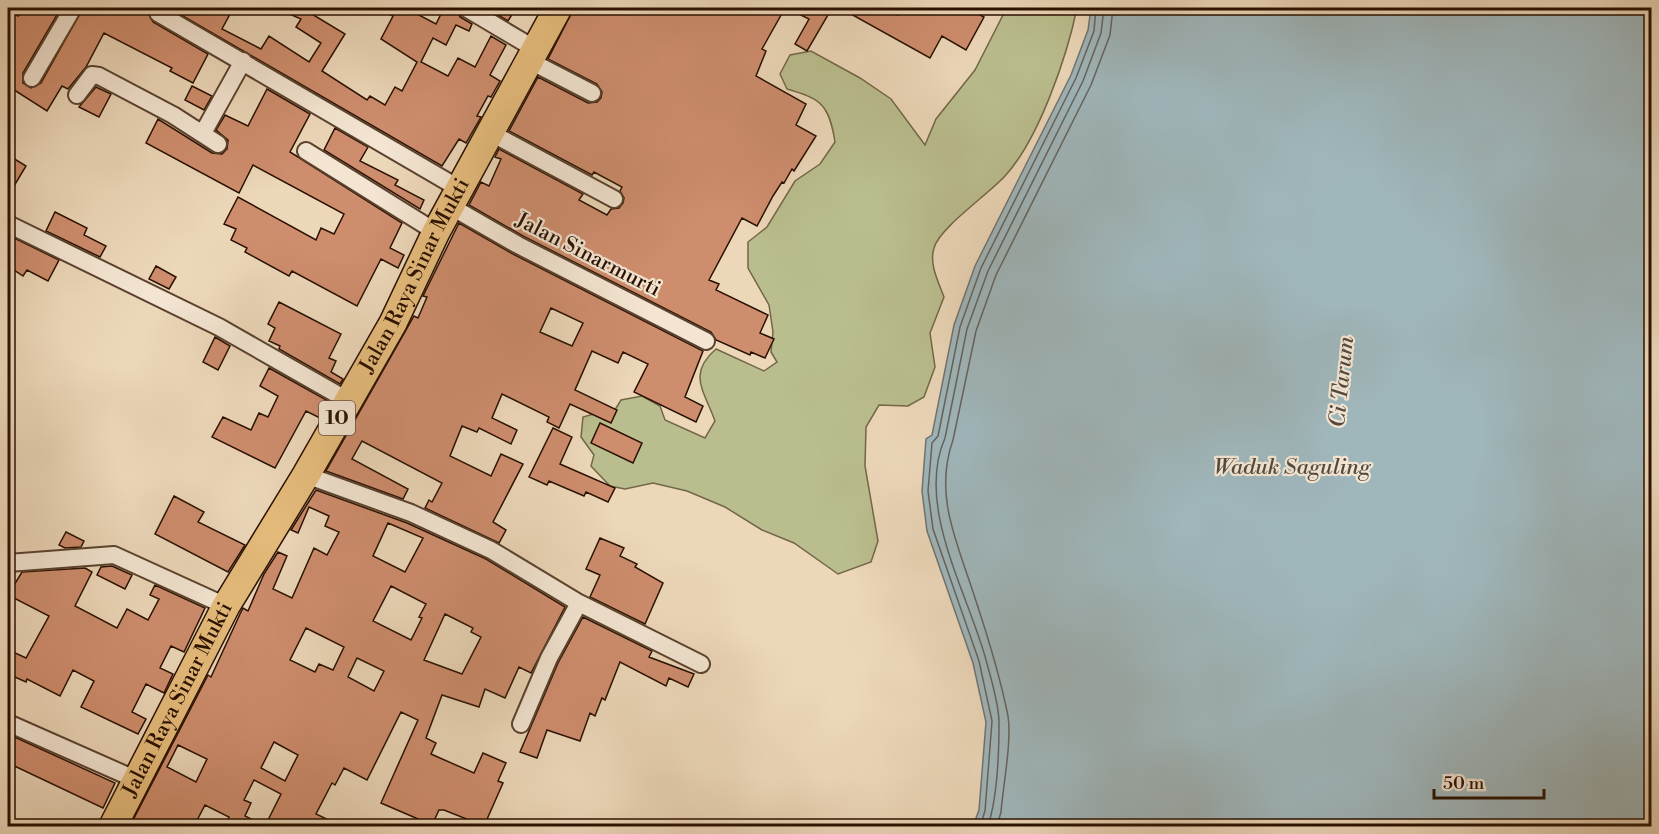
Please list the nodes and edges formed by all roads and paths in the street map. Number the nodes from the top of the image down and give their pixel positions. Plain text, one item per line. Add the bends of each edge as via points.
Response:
1 (73, 8) edge
2 (466, 8) edge
3 (558, 8) edge
4 (158, 14) dead end
5 (532, 55) junction
6 (243, 61) junction
7 (32, 78) dead end
8 (592, 93) dead end
9 (77, 95) dead end
10 (203, 133) junction
11 (491, 133) junction
12 (218, 144) dead end
13 (306, 151) dead end
14 (455, 197) junction
15 (614, 199) dead end
16 (8, 224) edge
17 (436, 232) junction
18 (706, 341) dead end
19 (347, 400) junction
20 (306, 475) junction
21 (8, 563) edge
22 (579, 603) junction
23 (226, 606) junction
24 (701, 664) dead end
25 (8, 723) edge
26 (521, 724) dead end
27 (137, 780) junction
28 (113, 826) edge

1 - 7 street
2 - 5 street
3 - 5 highway, Jalan Raya Sinar Mukti / 10
4 - 6 street, Jalan Sinarmurti
5 - 8 street
5 - 11 highway, Jalan Raya Sinar Mukti / 10
6 - 10 street
6 - 14 street, Jalan Sinarmurti
9 - 10 street via 87,77 99,76
10 - 12 street
11 - 14 highway, Jalan Raya Sinar Mukti / 10
11 - 15 street
13 - 17 street
14 - 17 highway, Jalan Raya Sinar Mukti / 10
14 - 18 street, Jalan Sinarmurti via 518,245
16 - 19 street via 219,327
17 - 19 highway, Jalan Raya Sinar Mukti / 10 via 393,322
19 - 20 highway, Jalan Raya Sinar Mukti / 10
20 - 22 street via 411,513 491,550
20 - 23 highway, Jalan Raya Sinar Mukti / 10
21 - 23 street via 114,555
22 - 24 street
22 - 26 street via 549,658
23 - 27 highway, Jalan Raya Sinar Mukti / 10
25 - 27 street
27 - 28 highway, Jalan Raya Sinar Mukti / 10

